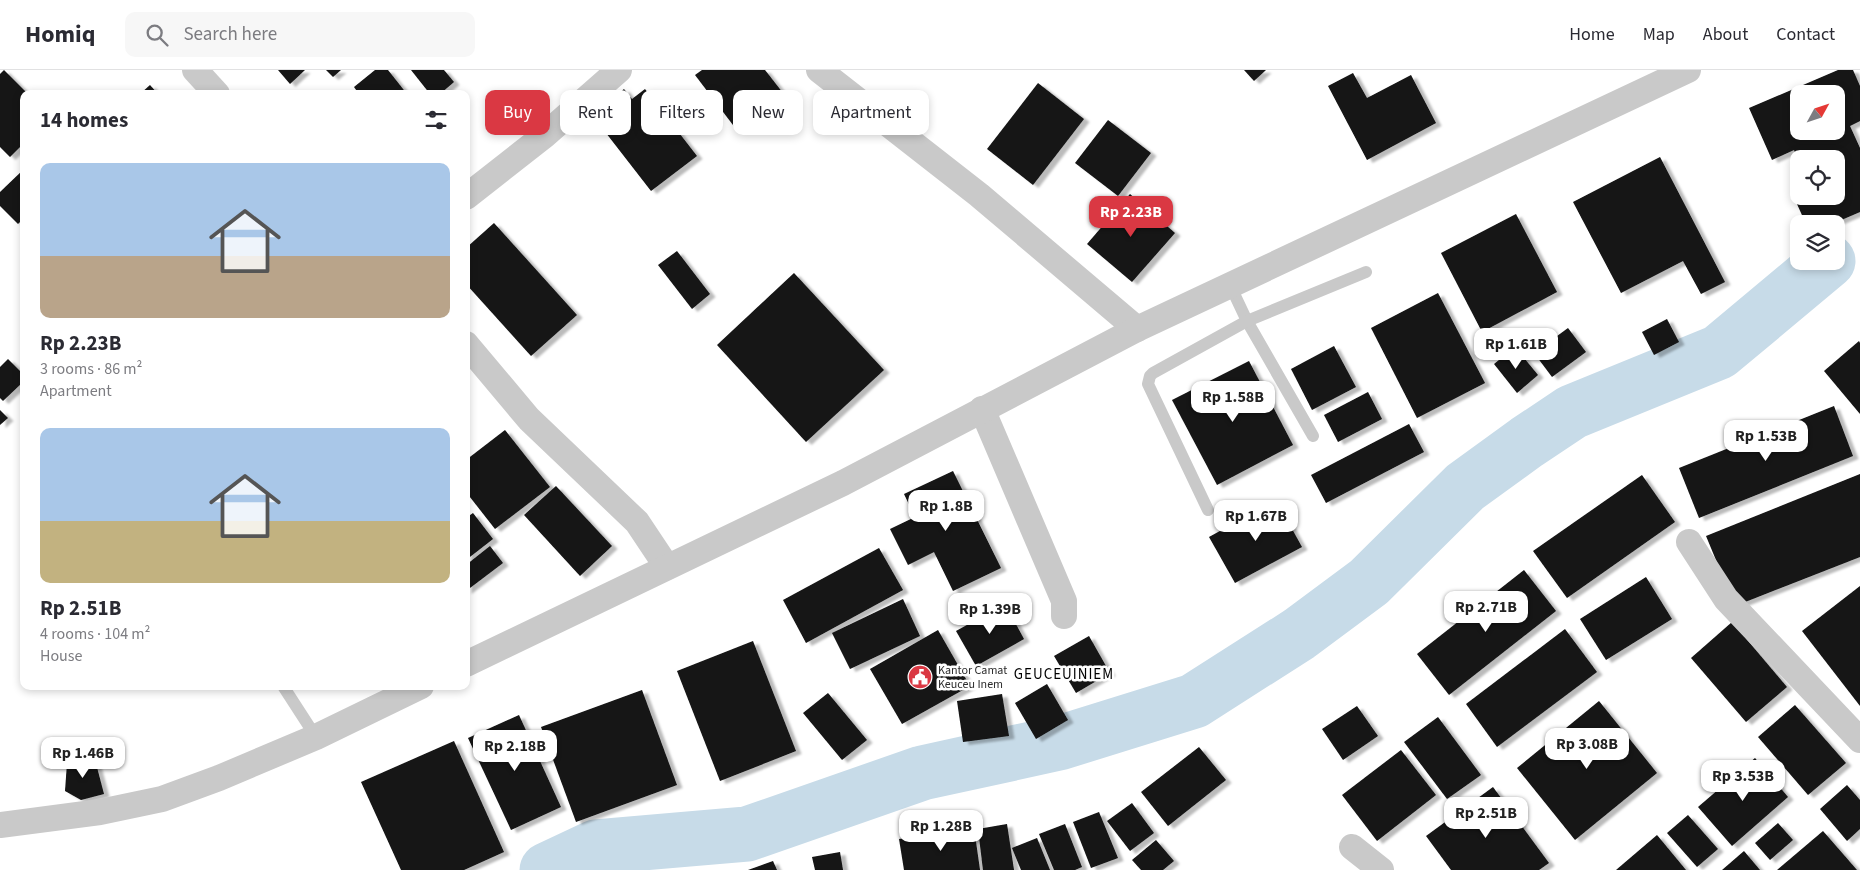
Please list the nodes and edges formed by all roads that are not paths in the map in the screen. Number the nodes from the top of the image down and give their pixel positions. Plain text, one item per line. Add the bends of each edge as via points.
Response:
1 (195, 70) edge
2 (619, 70) edge
3 (819, 70) edge
4 (1688, 70) edge
5 (213, 90) edge
6 (470, 194) edge
7 (1366, 272) dead end
8 (1230, 285) junction
9 (1247, 321) junction
10 (1137, 329) junction
11 (470, 349) edge
12 (982, 409) junction
13 (1313, 436) dead end
14 (1208, 510) dead end
15 (1689, 542) dead end
16 (667, 567) junction
17 (1064, 616) dead end
18 (470, 662) edge
19 (286, 690) edge
20 (413, 690) edge
21 (316, 737) junction
22 (1860, 740) edge
23 (0, 825) edge
24 (1352, 847) dead end
25 (1381, 870) edge

1 - 5 street
2 - 6 street via 545,135
3 - 10 street via 979,195
4 - 8 street
7 - 9 lane
8 - 9 lane
8 - 10 street
9 - 13 lane
9 - 14 lane via 1153,373 1148,384
10 - 12 street
11 - 16 street via 529,419 637,522
12 - 16 street via 843,482
12 - 17 street via 1064,601
15 - 22 street via 1726,599
16 - 18 street
19 - 21 lane
20 - 21 street
21 - 23 street via 162,798 100,812
24 - 25 street

